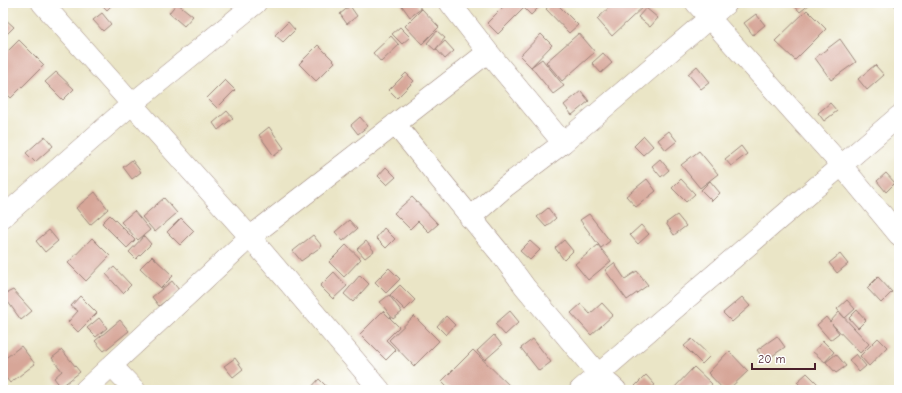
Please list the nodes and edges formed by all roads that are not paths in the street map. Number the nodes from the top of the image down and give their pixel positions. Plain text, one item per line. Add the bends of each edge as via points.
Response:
1 (42, 3) edge
2 (256, 3) edge
3 (450, 3) edge
4 (696, 3) edge
5 (727, 3) edge
6 (710, 18) junction
7 (488, 52) junction
8 (132, 104) junction
9 (899, 116) edge
10 (395, 124) junction
11 (563, 143) junction
12 (842, 166) junction
13 (3, 217) edge
14 (470, 218) junction
15 (899, 235) edge
16 (250, 237) junction
17 (112, 366) junction
18 (598, 374) junction
19 (85, 390) edge
20 (135, 390) edge
21 (380, 390) edge
22 (580, 390) edge
23 (616, 390) edge

1 - 8 street
2 - 8 street
3 - 7 street
4 - 6 street
5 - 6 street
6 - 11 street
6 - 12 street
7 - 10 street
7 - 11 street
8 - 13 street
8 - 16 street
9 - 12 street
10 - 14 street
10 - 16 street
11 - 14 street via 505,187
12 - 15 street
12 - 18 street
14 - 18 street
16 - 17 street
16 - 21 street
17 - 19 street
17 - 20 street
18 - 22 street
18 - 23 street

